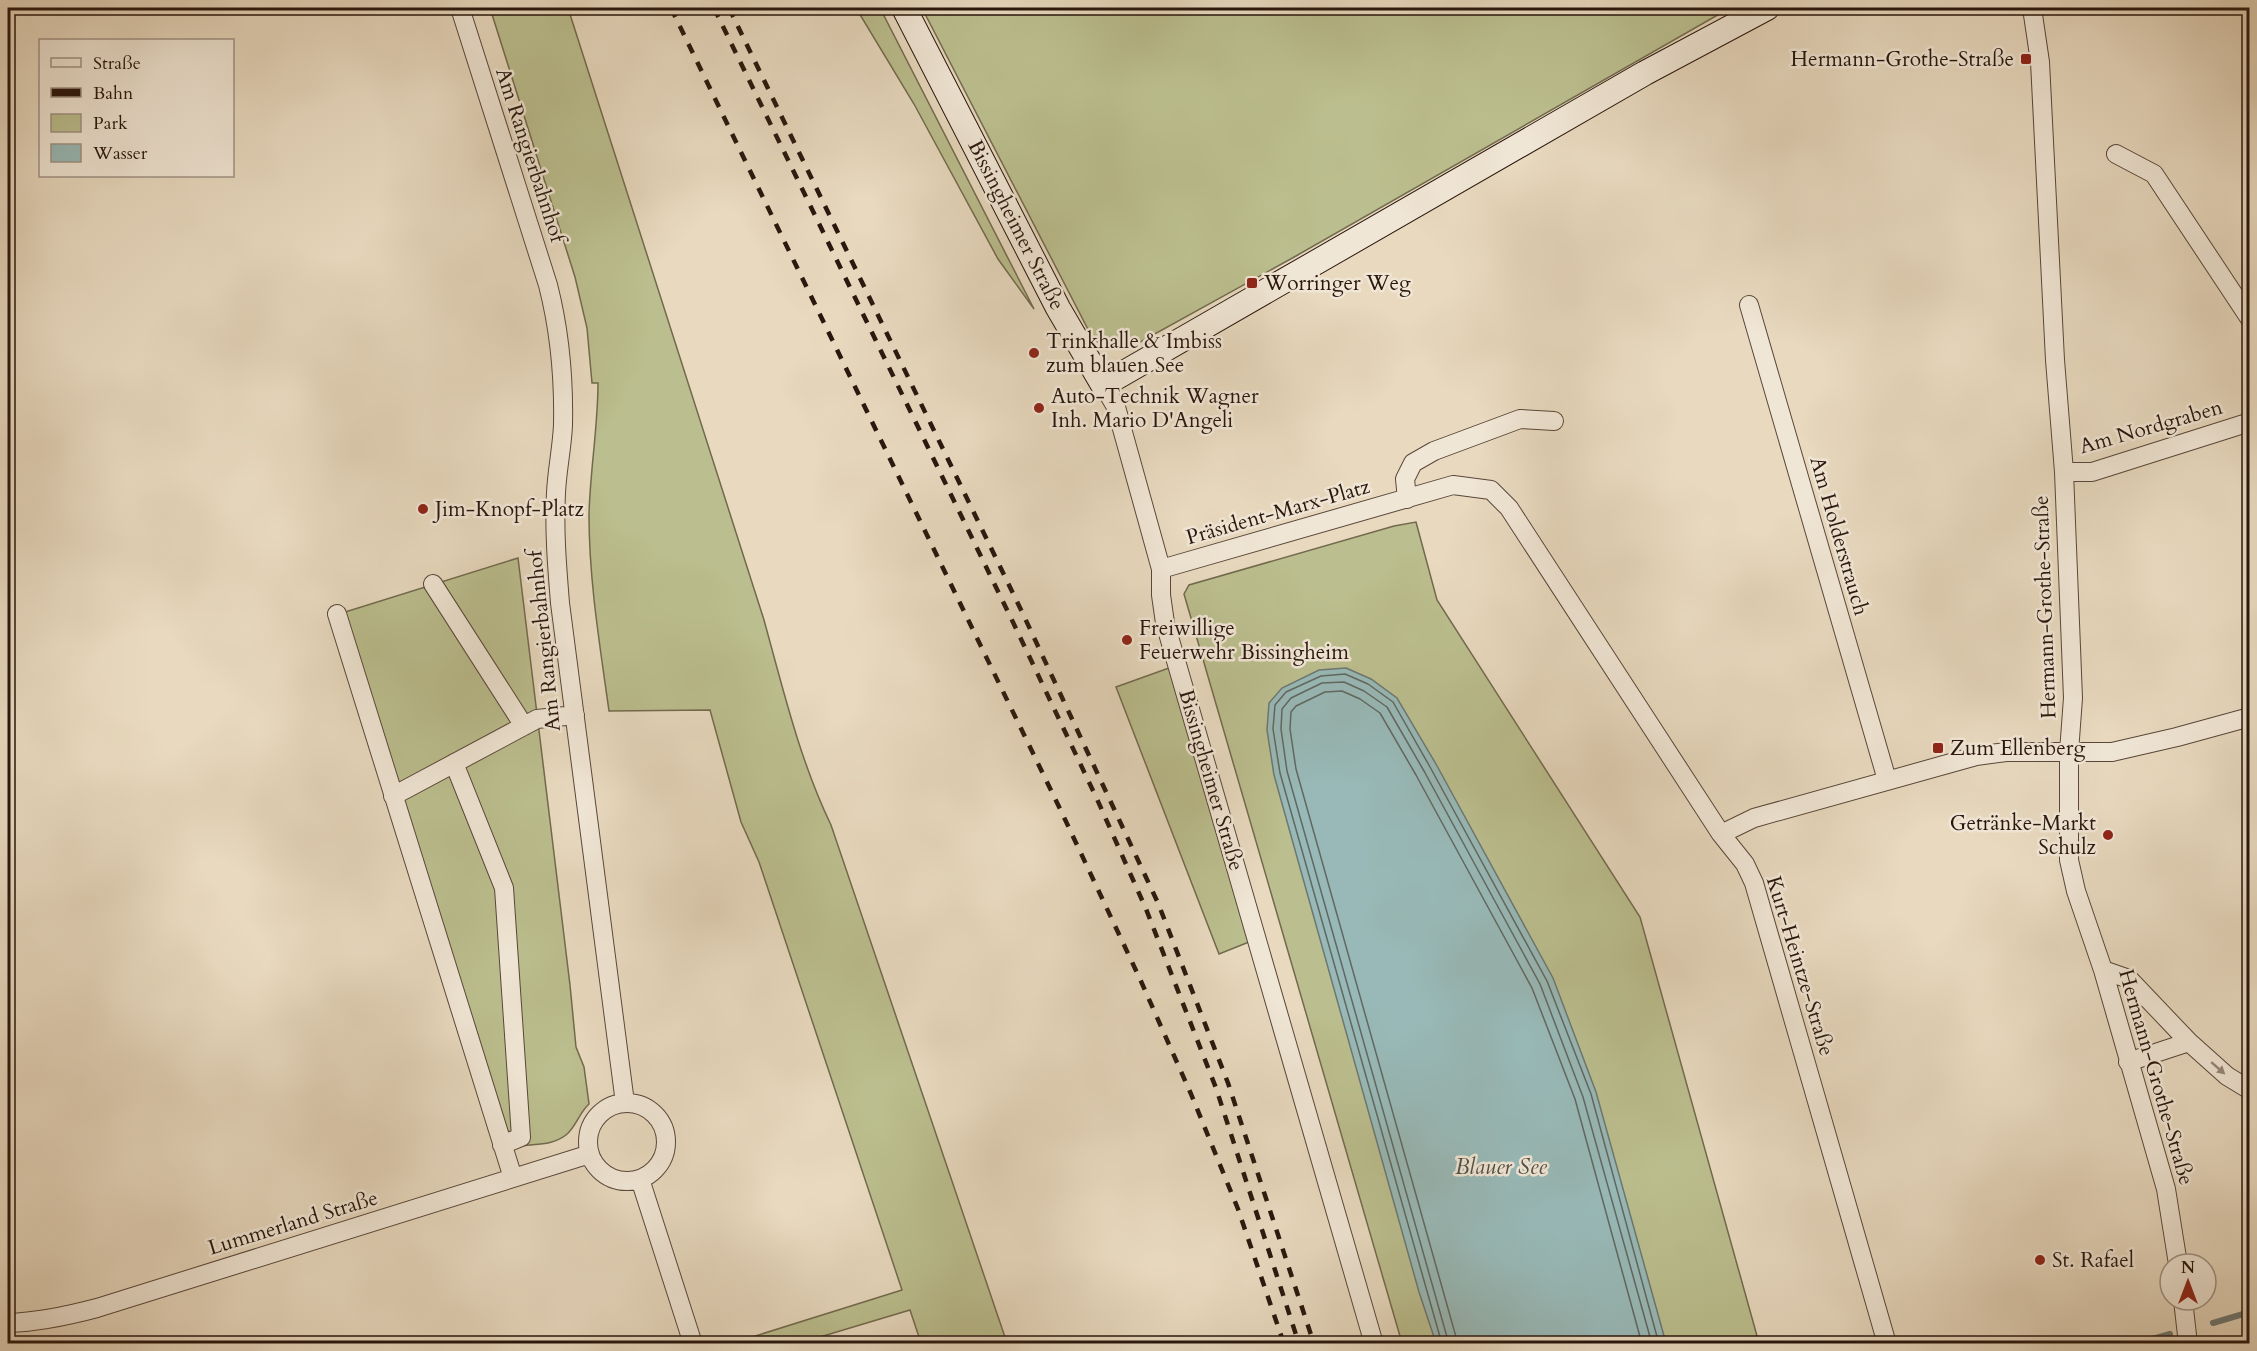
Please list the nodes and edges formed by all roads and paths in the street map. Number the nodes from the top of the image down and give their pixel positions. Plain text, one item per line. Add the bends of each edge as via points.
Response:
1 (460, 8) edge
2 (904, 8) edge
3 (1767, 8) edge
4 (2032, 8) edge
5 (2116, 154) dead end
6 (1749, 305) dead end
7 (2250, 319) edge
8 (1103, 385) junction
9 (1554, 421) dead end
10 (2250, 422) edge
11 (2064, 471) junction
12 (1491, 490) joint
13 (1407, 499) junction
14 (1161, 569) junction
15 (433, 584) dead end
16 (337, 614) dead end
17 (575, 715) junction
18 (2250, 717) edge
19 (524, 726) junction
20 (2069, 752) junction
21 (454, 763) junction
22 (1887, 780) junction
23 (393, 796) dead end
24 (1721, 834) junction
25 (2103, 970) junction
26 (2189, 1042) junction
27 (2128, 1062) junction
28 (2250, 1090) edge
29 (625, 1102) junction
30 (502, 1145) junction
31 (590, 1154) junction
32 (513, 1178) junction
33 (640, 1179) junction
34 (2176, 1252) edge
35 (2184, 1312) edge
36 (8, 1323) edge
37 (693, 1344) edge
38 (1374, 1344) edge
39 (1887, 1344) edge
40 (2188, 1344) edge

1 - 17 street, Am Rangierbahnhof via 558,323 563,427 555,528 560,603
2 - 8 street, Bissingheimer Straße via 1058,308
3 - 8 street via 1645,73
4 - 11 street, Hermann-Grothe-Straße via 2040,62
5 - 7 street via 2154,174
6 - 22 street, Am Holderstrauch
8 - 14 street, Bissingheimer Straße via 1116,407
9 - 13 street via 1520,419 1423,457 1413,463 1405,479
10 - 11 street, Am Nordgraben via 2092,471
11 - 20 street, Hermann-Grothe-Straße via 2073,698
12 - 13 street, Präsident-Marx-Platz via 1453,485
12 - 24 street, Kurt-Heintze-Straße via 1509,508
13 - 14 street, Präsident-Marx-Platz
14 - 38 street, Bissingheimer Straße via 1165,623
15 - 19 street
16 - 30 street
17 - 19 street via 537,719
17 - 29 street, Am Rangierbahnhof
18 - 20 street via 2112,752
19 - 21 street
20 - 22 street via 1976,756
20 - 25 street, Hermann-Grothe-Straße via 2069,860
21 - 23 street
21 - 30 street via 504,888 521,1137
22 - 24 street via 1754,818
24 - 39 street, Kurt-Heintze-Straße via 1745,864 1754,883
25 - 26 street via 2128,979
25 - 27 street, Hermann-Grothe-Straße
26 - 27 street
26 -> 28 street via 2227,1076
27 - 34 street, Hermann-Grothe-Straße via 2166,1189
29 - 31 street via 606,1109 592,1124
29 - 33 street via 654,1113 667,1139 663,1160
30 - 32 street
31 - 32 street, Lummerland Straße
31 - 33 street via 594,1164 610,1177 624,1181
32 - 36 street, Lummerland Straße via 62,1318
33 - 37 street
35 - 40 street

